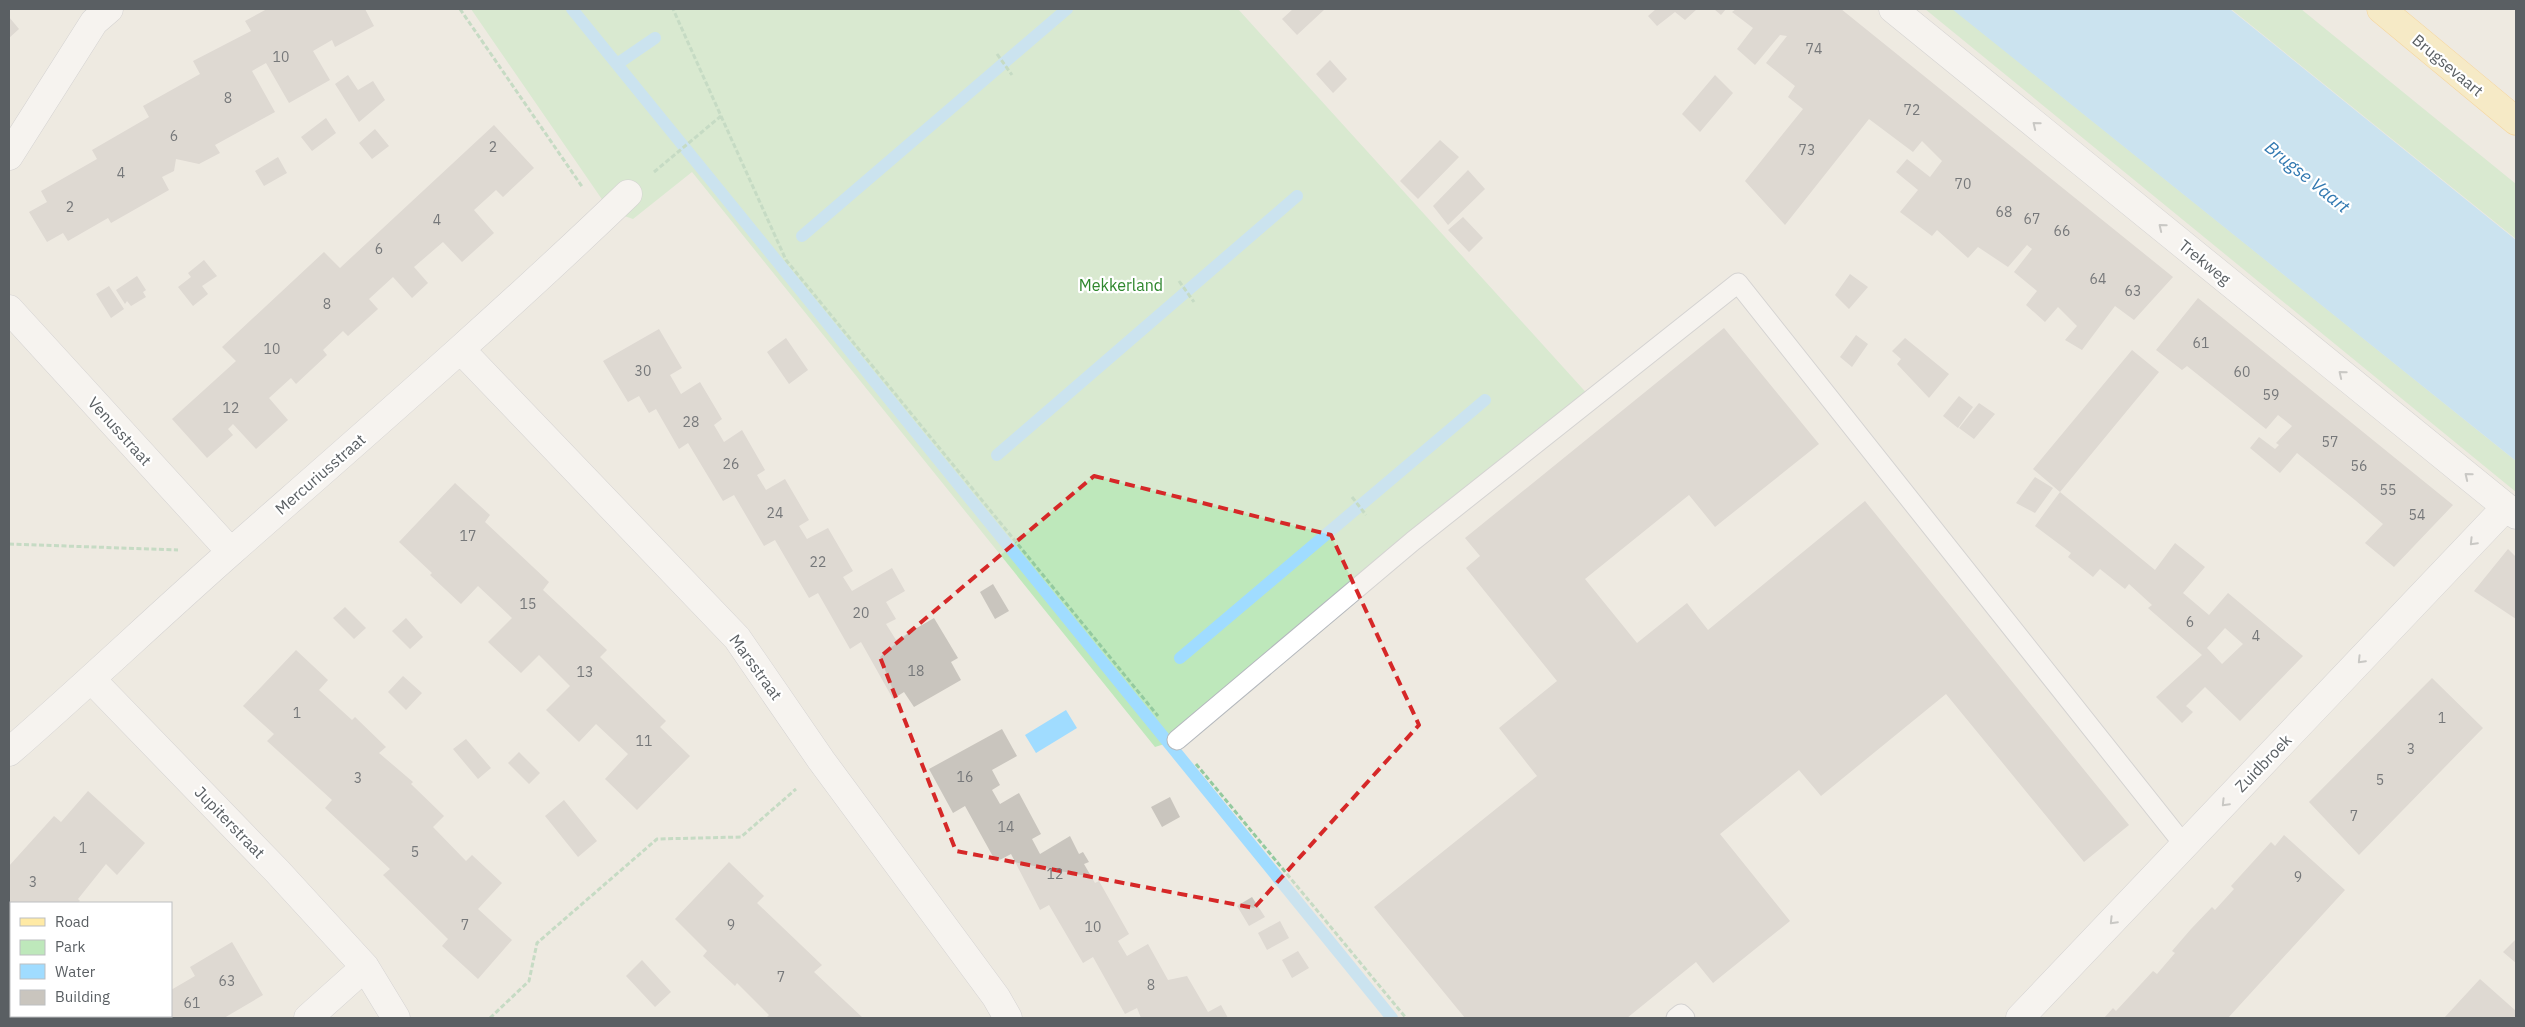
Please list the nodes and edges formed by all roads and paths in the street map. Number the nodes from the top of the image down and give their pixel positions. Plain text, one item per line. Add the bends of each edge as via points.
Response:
1 (109, 9) edge
2 (460, 9) edge
3 (673, 9) edge
4 (1893, 9) edge
5 (2381, 9) edge
6 (997, 54) dead end
7 (1012, 75) dead end
8 (721, 116) junction
9 (2516, 121) edge
10 (9, 156) edge
11 (671, 158) dead end
12 (628, 194) dead end
13 (604, 217) junction
14 (1179, 281) dead end
15 (1194, 302) dead end
16 (9, 309) edge
17 (461, 350) junction
18 (1352, 497) dead end
19 (2511, 511) edge
20 (1366, 515) dead end
21 (9, 544) edge
22 (230, 552) junction
23 (92, 680) junction
24 (1177, 740) junction
25 (9, 752) edge
26 (821, 760) junction
27 (2185, 846) junction
28 (365, 967) junction
29 (308, 1018) edge
30 (396, 1018) edge
31 (490, 1018) edge
32 (1008, 1018) edge
33 (1406, 1018) edge
34 (1676, 1018) edge
35 (1685, 1018) edge
36 (2020, 1018) edge

1 - 10 street via 94,22
2 - 13 path
3 - 8 path
19 -> 4 street, Trekweg
5 - 9 main road, Brugsevaart
6 - 7 path
8 - 11 path
8 - 24 path via 786,260
12 - 13 street, Mercuriusstraat
13 - 17 street, Mercuriusstraat
14 - 15 path
16 - 22 street, Venusstraat
17 - 22 street, Mercuriusstraat
17 - 26 street, Marsstraat via 737,638
18 - 20 path
19 -> 27 street, Zuidbroek
21 - 22 path
22 - 23 street, Mercuriusstraat
23 - 25 street, Mercuriusstraat
23 - 28 street, Jupiterstraat via 278,871
24 - 27 lane via 1413,541 1738,283
24 - 33 path
26 - 31 path via 803,783 741,837 657,838 537,943 529,981
26 - 32 street, Marsstraat via 996,997
27 -> 36 street, Zuidbroek
28 - 29 street
28 - 30 street, Jupiterstraat
34 - 35 lane via 1681,1014

